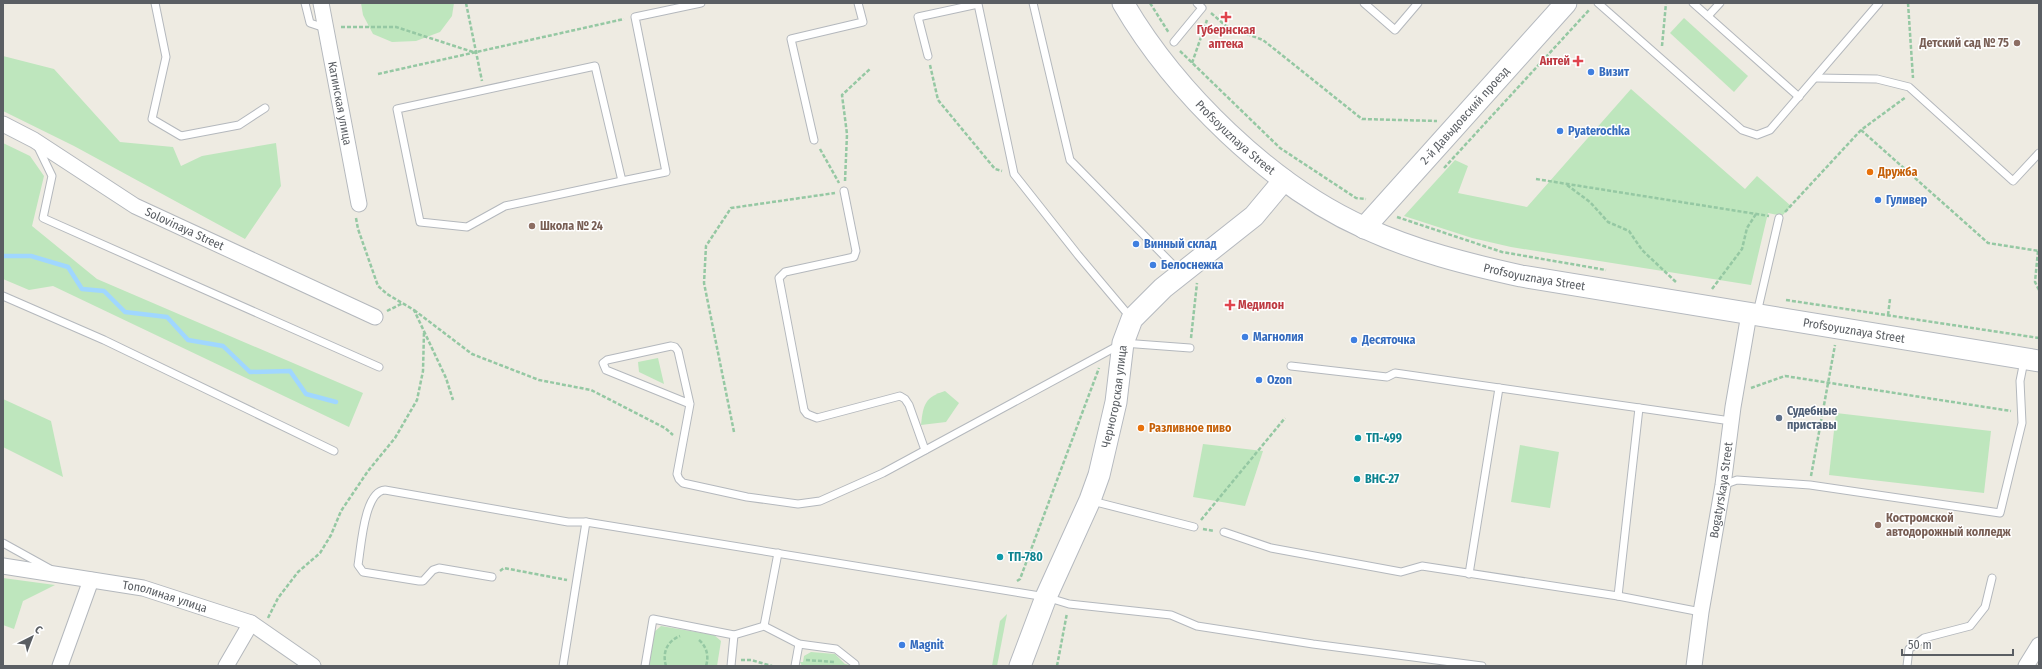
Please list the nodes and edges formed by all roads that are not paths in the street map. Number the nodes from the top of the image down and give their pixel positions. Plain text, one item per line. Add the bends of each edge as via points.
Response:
1 (155, 3) edge
2 (306, 3) edge
3 (321, 3) edge
4 (701, 3) edge
5 (858, 3) edge
6 (1033, 3) edge
7 (1123, 3) edge
8 (1197, 3) edge
9 (1364, 3) edge
10 (1418, 3) edge
11 (1566, 3) edge
12 (1597, 3) edge
13 (1693, 3) edge
14 (1720, 3) edge
15 (1878, 3) edge
16 (1708, 16) junction
17 (326, 28) junction
18 (1174, 42) road end
19 (928, 56) road end
20 (1816, 78) junction
21 (1799, 97) junction
22 (265, 108) dead end
23 (3, 124) edge
24 (34, 140) junction
25 (814, 140) road end
26 (2039, 153) edge
27 (1284, 180) junction
28 (622, 181) junction
29 (844, 191) road end
30 (359, 204) dead end
31 (1779, 218) road end
32 (1364, 228) junction
33 (1190, 276) junction
34 (3, 296) edge
35 (1756, 309) junction
36 (375, 317) dead end
37 (1132, 319) junction
38 (1123, 343) junction
39 (1190, 348) road end
40 (2031, 360) edge
41 (1291, 366) dead end
42 (379, 367) dead end
43 (1499, 388) junction
44 (690, 404) junction
45 (1639, 408) junction
46 (1732, 414) junction
47 (925, 450) junction
48 (334, 451) dead end
49 (1723, 485) junction
50 (1090, 500) junction
51 (586, 522) junction
52 (1194, 528) road end
53 (1224, 532) road end
54 (3, 543) edge
55 (778, 553) junction
56 (3, 566) edge
57 (1469, 574) junction
58 (64, 576) junction
59 (492, 577) road end
60 (1992, 578) dead end
61 (91, 580) junction
62 (1618, 596) junction
63 (1046, 597) junction
64 (1701, 612) junction
65 (764, 626) junction
66 (256, 627) junction
67 (734, 635) junction
68 (799, 644) junction
69 (2039, 645) edge
70 (732, 663) edge
71 (796, 663) edge
72 (855, 665) edge
73 (60, 666) edge
74 (226, 666) edge
75 (313, 666) edge
76 (563, 666) edge
77 (645, 666) edge
78 (1020, 666) edge
79 (1482, 666) edge
80 (1694, 666) edge
81 (1907, 666) edge
82 (2026, 666) edge

1 - 22 lane via 166,57 152,120 181,136 239,125
2 - 17 lane via 310,23
3 - 17 street, Катинская улица
4 - 28 lane via 635,17 666,172
5 - 25 lane via 863,22 791,38
6 - 33 lane via 1070,160
7 - 27 main road, Profsoyuznaya Street via 1164,64 1201,105
8 - 18 lane via 1202,8
9 - 10 lane via 1395,30
11 - 32 main road, 2-й Давыдовский проезд
12 - 21 lane via 1742,130 1750,134 1757,135 1770,130
13 - 16 lane
14 - 16 lane
15 - 20 lane
16 - 21 lane
17 - 30 street, Катинская улица
19 - 37 lane via 918,17 978,4 1014,174
20 - 21 lane
20 - 26 lane via 1877,79 1899,83 1914,91 2013,181
23 - 24 street, Solovinaya Street
24 - 36 street, Solovinaya Street via 136,206
24 - 42 lane via 52,176 42,218
27 - 32 main road, Profsoyuznaya Street
27 - 33 main road, Черногорская улица via 1254,216
28 - 28 lane via 595,66 397,110 420,222 467,227 505,206
29 - 47 lane via 856,251 854,257 785,272 778,282 804,410 817,418 900,396 909,405
31 - 35 lane
32 - 35 main road, Profsoyuznaya Street via 1414,248 1487,269
33 - 37 main road, Черногорская улица via 1163,288
34 - 48 lane via 104,340
35 - 40 main road, Profsoyuznaya Street via 1838,329
35 - 46 street, Bogatyrskaya Street
37 - 38 main road, Черногорская улица
38 - 39 lane
38 - 47 lane
38 - 50 main road, Черногорская улица via 1116,402 1099,475
40 - 49 lane via 2020,381 2022,423 2000,513 1810,485 1737,480
41 - 43 lane via 1387,377 1395,373
43 - 45 lane
43 - 57 lane
44 - 44 lane via 675,347 607,360 603,363 606,370
44 - 47 lane via 677,474 683,483 747,497 798,504 820,501
45 - 46 lane
45 - 62 lane
46 - 49 street, Bogatyrskaya Street
49 - 64 street, Bogatyrskaya Street
50 - 52 lane
50 - 63 main road, Черногорская улица
51 - 55 lane
51 - 59 lane via 568,522 385,490 379,491 370,501 358,565 363,572 423,581 433,570 439,568
51 - 76 lane
53 - 57 lane via 1271,548 1401,572 1422,566
54 - 58 lane
55 - 63 lane
55 - 65 lane
56 - 58 street, Тополиная улица
57 - 62 lane
58 - 61 street, Тополиная улица
60 - 81 lane via 1985,607 1970,626 1924,638 1909,649
61 - 66 street, Тополиная улица via 143,588
61 - 73 street
62 - 64 lane
63 - 78 main road, Черногорская улица
63 - 79 lane via 1069,604 1171,615 1197,626
64 - 80 street, Bogatyrskaya Street
65 - 67 lane
65 - 68 lane
66 - 74 street
66 - 75 street, Тополиная улица
67 - 70 lane
67 - 77 lane via 653,619
68 - 71 lane
68 - 72 lane via 836,649
69 - 82 street

